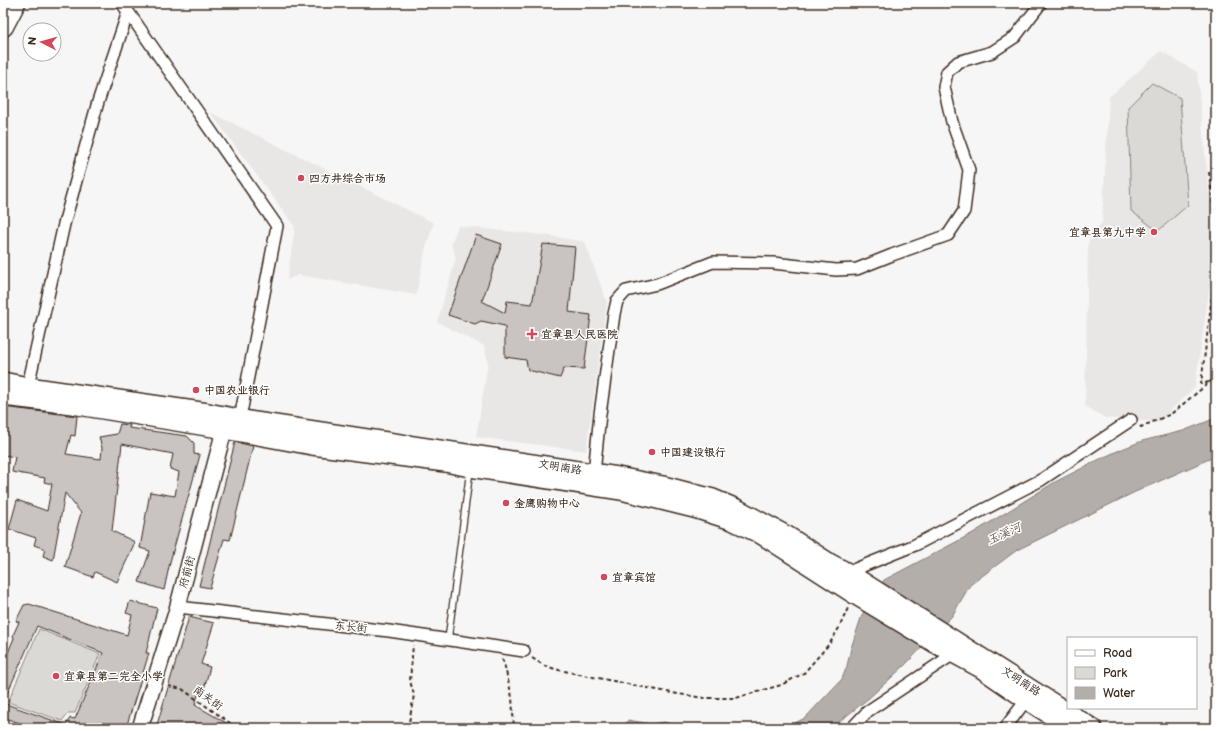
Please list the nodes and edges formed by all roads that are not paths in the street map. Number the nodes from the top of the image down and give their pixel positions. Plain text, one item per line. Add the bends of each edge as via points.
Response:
1 (15, 3) edge
2 (1041, 3) edge
3 (125, 7) edge
4 (3, 26) edge
5 (3, 381) edge
6 (28, 386) junction
7 (3, 398) edge
8 (232, 418) junction
9 (1131, 420) road end
10 (471, 461) junction
11 (594, 473) junction
12 (848, 572) junction
13 (178, 607) junction
14 (448, 640) junction
15 (941, 640) junction
16 (960, 650) junction
17 (524, 651) road end
18 (1030, 695) junction
19 (140, 728) edge
20 (852, 728) edge
21 (1005, 728) edge
22 (1070, 728) edge
23 (1093, 728) edge

1 - 4 highway
2 - 11 street via 1015,37 992,52 958,62 947,72 944,87 952,122 969,170 964,211 948,235 857,269 836,270 773,263 713,262 657,284 626,291 617,301 614,314
3 - 6 street via 64,224
3 - 8 street via 277,226
5 - 6 main road
6 - 8 main road
7 - 8 main road
8 - 10 main road, 文明南路
8 - 13 street, 府前街
9 - 12 street via 1041,480 915,545
10 - 11 main road, 文明南路
10 - 14 lane
10 - 15 main road via 620,491 732,521 761,534 867,603
11 - 12 main road, 文明南路 via 663,485 713,498 787,535
12 - 15 main road, 文明南路
13 - 14 street, 东长街
13 - 19 street, 府前街
14 - 17 street, 东长街
15 - 16 main road, 文明南路
16 - 18 main road, 文明南路
16 - 20 street via 868,711
18 - 21 street
18 - 22 main road
18 - 23 main road, 文明南路

